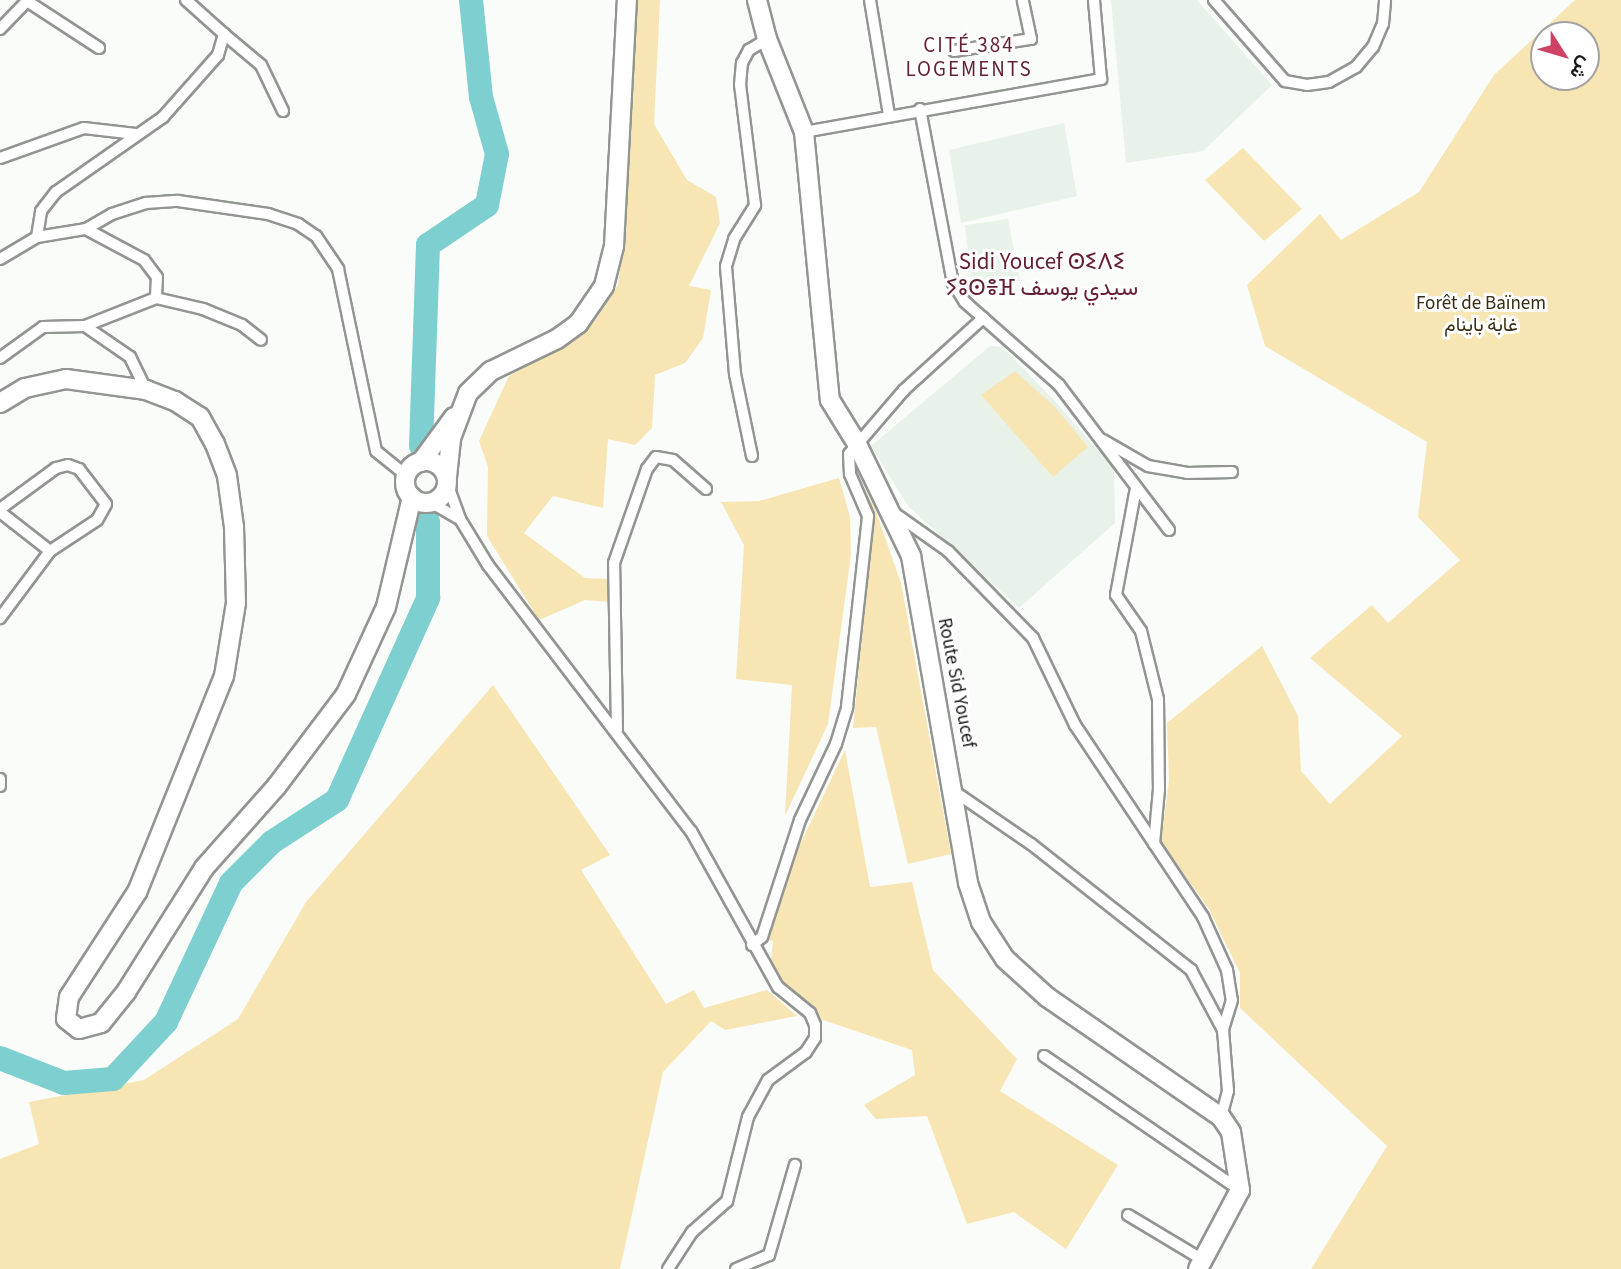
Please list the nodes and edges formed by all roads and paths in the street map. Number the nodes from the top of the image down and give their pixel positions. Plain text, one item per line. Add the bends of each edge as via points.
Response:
1 (27, 0) edge
2 (186, 0) edge
3 (626, 0) edge
4 (757, 0) edge
5 (870, 0) edge
6 (1023, 0) edge
7 (1094, 0) edge
8 (1214, 0) edge
9 (1385, 0) edge
10 (0, 29) edge
11 (225, 34) junction
12 (767, 40) junction
13 (99, 48) dead end
14 (954, 51) dead end
15 (920, 110) junction
16 (283, 111) dead end
17 (889, 115) junction
18 (804, 132) junction
19 (136, 134) junction
20 (0, 158) edge
21 (86, 229) junction
22 (37, 237) junction
23 (0, 259) edge
24 (156, 298) junction
25 (983, 318) junction
26 (85, 326) junction
27 (261, 340) dead end
28 (0, 358) edge
29 (146, 390) junction
30 (0, 403) edge
31 (459, 412) junction
32 (1097, 437) junction
33 (856, 442) junction
34 (752, 456) dead end
35 (421, 462) junction
36 (1232, 472) dead end
37 (407, 476) junction
38 (447, 480) junction
39 (1136, 488) junction
40 (706, 489) dead end
41 (421, 500) junction
42 (890, 510) junction
43 (0, 511) edge
44 (460, 519) junction
45 (1169, 530) dead end
46 (50, 551) junction
47 (0, 618) edge
48 (617, 730) junction
49 (0, 779) edge
50 (0, 786) edge
51 (955, 792) junction
52 (1154, 844) junction
53 (752, 945) junction
54 (1223, 1030) junction
55 (1044, 1056) dead end
56 (1221, 1117) junction
57 (794, 1165) dead end
58 (1240, 1189) junction
59 (1129, 1215) dead end
60 (1201, 1264) edge
61 (668, 1269) edge
62 (736, 1269) edge

1 - 10 street
1 - 13 street
2 - 11 street
3 - 31 main road via 614,246 604,286 578,324 480,379
4 - 12 main road, Route Sid Youcef
5 - 17 street
6 - 14 street via 1031,39
7 - 15 street via 1101,79
8 - 9 street via 1285,81 1307,85 1329,82 1356,66 1373,47 1383,24
11 - 16 street via 261,65
11 - 19 street via 218,55 180,100
12 - 18 main road, Route Sid Youcef
12 - 34 street via 749,50 742,63 740,85 755,205 734,239 726,266 735,374
15 - 17 street
15 - 25 street via 953,283
17 - 18 street
18 - 33 main road, Route Sid Youcef via 830,400
19 - 20 street via 84,128
19 - 22 street via 56,192 41,211
21 - 22 street
21 - 24 street via 144,260 157,276
21 - 37 street via 146,203 177,201 268,214 316,236 338,269 376,451
22 - 23 street
24 - 26 street
24 - 27 street via 242,325
25 - 32 street via 1059,385
25 - 33 street via 904,390
26 - 28 street via 43,327
26 - 29 street via 130,357
29 - 30 main road via 66,379 25,388
29 - 41 main road via 200,417 215,444 227,476 234,527 236,603 224,676 200,741 138,892 69,997 65,1012 71,1027 90,1029 101,1023 126,992 204,868 276,787 346,694 386,607
31 - 35 main road
31 - 38 main road
32 - 36 street via 1148,466 1187,473
32 - 39 street
33 - 42 main road, Route Sid Youcef
33 - 53 street via 849,454 850,474 868,516 847,707 836,744 800,820 762,937
35 - 37 main road
35 - 38 main road via 434,463
37 - 41 main road
38 - 41 main road via 438,499
38 - 44 street
39 - 45 street
39 - 52 street via 1116,595 1141,631 1158,699
40 - 48 street via 673,460 656,457 647,468 614,563
41 - 44 street
42 - 51 main road, Route Sid Youcef via 911,556
42 - 52 street via 948,551 1033,638 1075,725
43 - 46 street
43 - 46 street via 56,468 68,465 79,469 106,504 104,513
44 - 48 street via 531,624
46 - 47 street
48 - 53 street via 691,831
49 - 50 street
51 - 54 street via 1031,844 1191,970
51 - 56 main road, Route Sid Youcef via 968,883 981,922 1005,959 1047,997
52 - 54 street via 1203,917 1227,970 1232,1000
53 - 61 street via 778,987 810,1013 814,1038 806,1052 768,1080 748,1117 727,1201 692,1232
54 - 56 street via 1228,1091
55 - 58 street
56 - 58 main road via 1238,1156
57 - 62 street via 769,1255
58 - 60 main road
59 - 60 street

